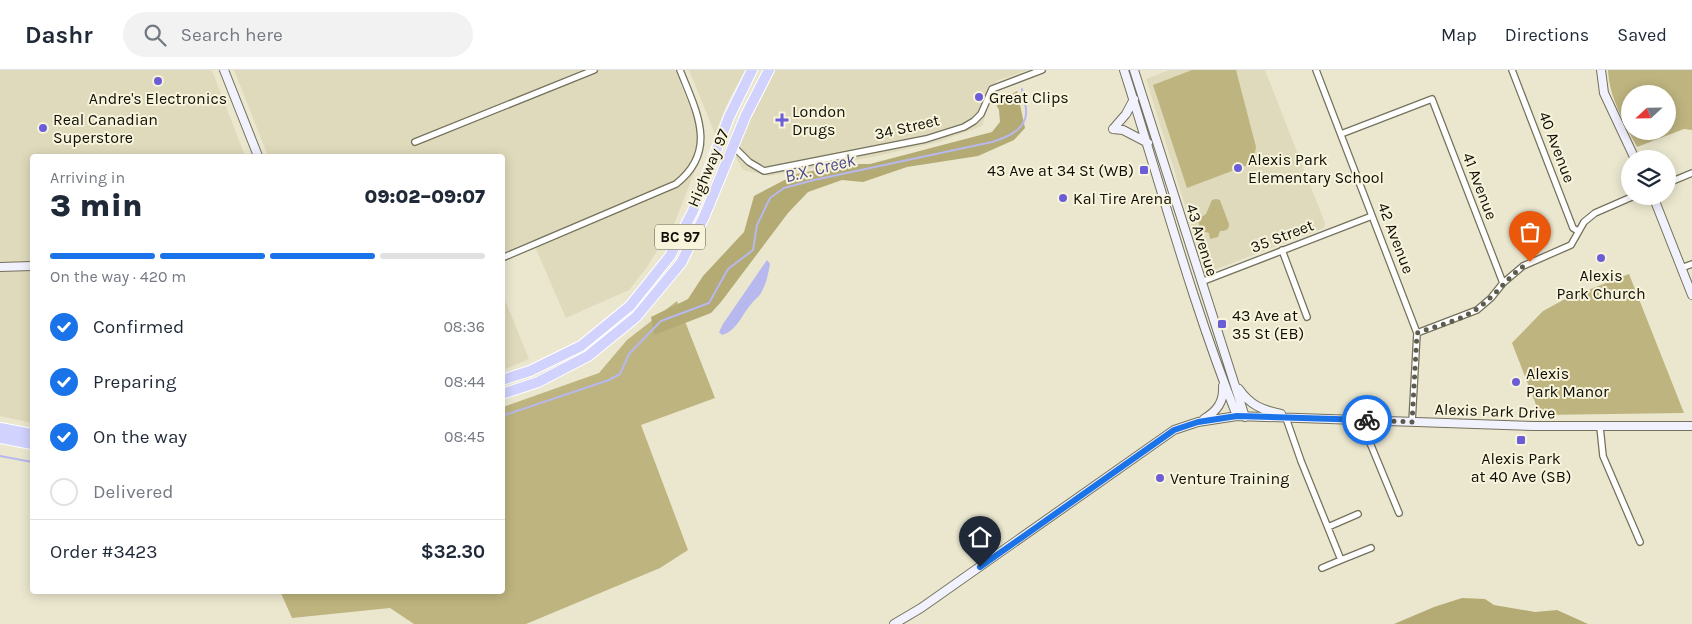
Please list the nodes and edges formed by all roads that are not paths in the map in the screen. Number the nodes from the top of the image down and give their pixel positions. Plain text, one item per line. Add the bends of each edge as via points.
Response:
1 (224, 70) edge
2 (594, 70) edge
3 (680, 70) edge
4 (752, 70) edge
5 (769, 70) edge
6 (1042, 70) edge
7 (1124, 70) edge
8 (1134, 70) edge
9 (1316, 70) edge
10 (1512, 70) edge
11 (1601, 70) edge
12 (1134, 99) junction
13 (1341, 134) junction
14 (415, 142) dead end
15 (1148, 143) junction
16 (734, 147) junction
17 (1631, 150) edge
18 (257, 154) edge
19 (1692, 173) edge
20 (1676, 180) edge
21 (1621, 202) edge
22 (1656, 205) edge
23 (1372, 216) junction
24 (1578, 231) junction
25 (1282, 250) junction
26 (505, 257) edge
27 (1692, 264) edge
28 (30, 266) edge
29 (0, 267) edge
30 (1681, 268) junction
31 (1201, 282) junction
32 (1503, 283) junction
33 (1692, 295) edge
34 (1307, 317) dead end
35 (1417, 333) junction
36 (505, 379) edge
37 (1223, 380) junction
38 (1235, 384) junction
39 (505, 393) edge
40 (1241, 417) junction
41 (1291, 418) junction
42 (1359, 420) junction
43 (1198, 422) junction
44 (1412, 422) junction
45 (1692, 426) edge
46 (1600, 427) junction
47 (0, 428) edge
48 (30, 434) edge
49 (0, 438) edge
50 (30, 444) edge
51 (1399, 513) dead end
52 (1358, 514) dead end
53 (1328, 527) junction
54 (1640, 542) dead end
55 (1372, 548) dead end
56 (1341, 560) junction
57 (1322, 568) dead end
58 (894, 624) edge

1 - 18 street
2 - 14 street
3 - 26 street via 702,132 699,150 687,175 676,184
4 - 36 highway, Highway 97 / BC 97 via 670,256 630,306 581,346 530,371
5 - 16 highway, Highway 97 / BC 97
6 - 16 street, 34 Street via 992,89 981,114 974,121 926,139 764,171
7 - 12 street, 43 Avenue
8 - 31 street, 43 Avenue
9 - 13 street, 42 Avenue
10 - 24 street, 40 Avenue via 1573,228
11 - 17 street via 1604,93
12 - 15 street, 43 Avenue
12 - 15 street via 1113,129 1123,130
13 - 23 street, 42 Avenue
13 - 32 street, 41 Avenue via 1432,99
15 - 37 street, 43 Avenue via 1189,282
16 - 39 highway, Highway 97 / BC 97 via 681,263 636,317 588,356 538,382
19 - 20 street
21 - 24 street via 1595,213
22 - 30 street
23 - 25 street, 35 Street
23 - 35 street, 42 Avenue
24 - 32 street via 1571,245 1530,262
25 - 31 street, 35 Street
25 - 34 street
27 - 30 street
28 - 29 street
30 - 33 street
31 - 38 street, 43 Avenue
32 - 35 street via 1476,310
35 - 44 street, 42 Avenue
37 - 40 street, 43 Avenue
37 - 43 street via 1223,393 1217,410
38 - 40 street, 43 Avenue
38 - 41 street via 1251,404
40 - 41 street, Alexis Park Drive
40 - 43 street, Alexis Park Drive
41 - 42 street, Alexis Park Drive
41 - 53 street via 1301,461
42 - 44 street, Alexis Park Drive
42 - 51 street via 1360,430 1368,438
43 - 58 street via 1174,430
44 - 46 street, Alexis Park Drive
45 - 46 street, Alexis Park Drive
46 - 54 street via 1603,456
47 - 48 highway
49 - 50 highway
52 - 53 street
53 - 56 street
55 - 56 street
56 - 57 street

